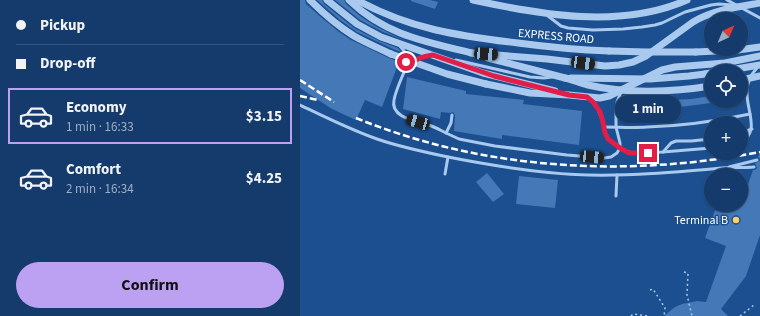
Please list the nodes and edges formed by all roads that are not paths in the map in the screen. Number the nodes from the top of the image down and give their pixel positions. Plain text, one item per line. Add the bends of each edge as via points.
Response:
1 (310, 0) edge
2 (328, 0) edge
3 (349, 0) edge
4 (357, 0) edge
5 (474, 0) edge
6 (687, 0) edge
7 (727, 0) edge
8 (760, 3) edge
9 (738, 6) junction
10 (543, 13) junction
11 (760, 18) edge
12 (396, 42) junction
13 (758, 48) edge
14 (471, 53) junction
15 (433, 55) junction
16 (759, 57) edge
17 (760, 65) edge
18 (406, 67) junction
19 (748, 67) edge
20 (704, 74) edge
21 (760, 76) edge
22 (561, 77) junction
23 (748, 79) edge
24 (748, 85) edge
25 (704, 87) edge
26 (624, 89) junction
27 (569, 95) junction
28 (587, 97) junction
29 (300, 104) edge
30 (748, 104) edge
31 (750, 114) junction
32 (452, 115) dead end
33 (604, 127) junction
34 (616, 127) junction
35 (752, 129) junction
36 (748, 130) edge
37 (446, 134) junction
38 (748, 137) edge
39 (704, 140) edge
40 (620, 148) junction
41 (704, 149) edge
42 (663, 152) junction
43 (448, 157) junction
44 (757, 160) dead end
45 (754, 167) dead end
46 (723, 168) joint
47 (704, 170) edge
48 (445, 174) dead end
49 (617, 175) junction
50 (616, 196) dead end

1 - 27 street, bridge via 355,37 391,54 486,84 530,93
2 - 12 street via 363,27
3 - 14 street via 364,14 397,32 439,46
4 - 13 street, EXPRESS ROAD, bridge via 382,13 418,26 497,41 562,48 641,52
5 - 10 street
6 - 10 street via 653,12 624,16
7 - 9 lane
8 - 9 street
9 - 10 lane via 711,5 685,12 655,25 613,30 568,28
9 - 11 lane
9 - 14 street via 701,17 646,56 619,66
12 - 15 street
12 - 18 lane via 405,55
14 - 22 street
15 - 18 lane via 416,60
15 - 22 lane via 535,78
15 - 27 street via 488,74
16 - 26 street via 666,69
17 - 19 street
17 - 24 lane
18 - 37 lane via 394,99 395,109 406,118
20 - 22 street, bridge via 656,79
21 - 23 street, bridge
22 - 25 street, bridge via 595,86 643,91
26 - 28 street via 609,96
26 - 34 lane via 616,106
27 - 28 street
28 - 33 lane via 600,112
29 - 43 lane via 378,140
30 - 31 lane
31 - 34 lane via 673,126
31 - 35 lane
32 - 37 lane
33 - 34 lane
33 - 40 lane via 608,139
34 - 40 lane
35 - 36 lane
35 - 38 lane
37 - 40 lane via 459,140 495,146 604,158 614,156
39 - 42 lane via 676,141
40 - 42 lane via 633,153
41 - 42 lane
43 - 48 lane
43 - 49 lane via 530,170
44 - 46 lane
45 - 46 lane
47 - 49 lane
49 - 50 lane

